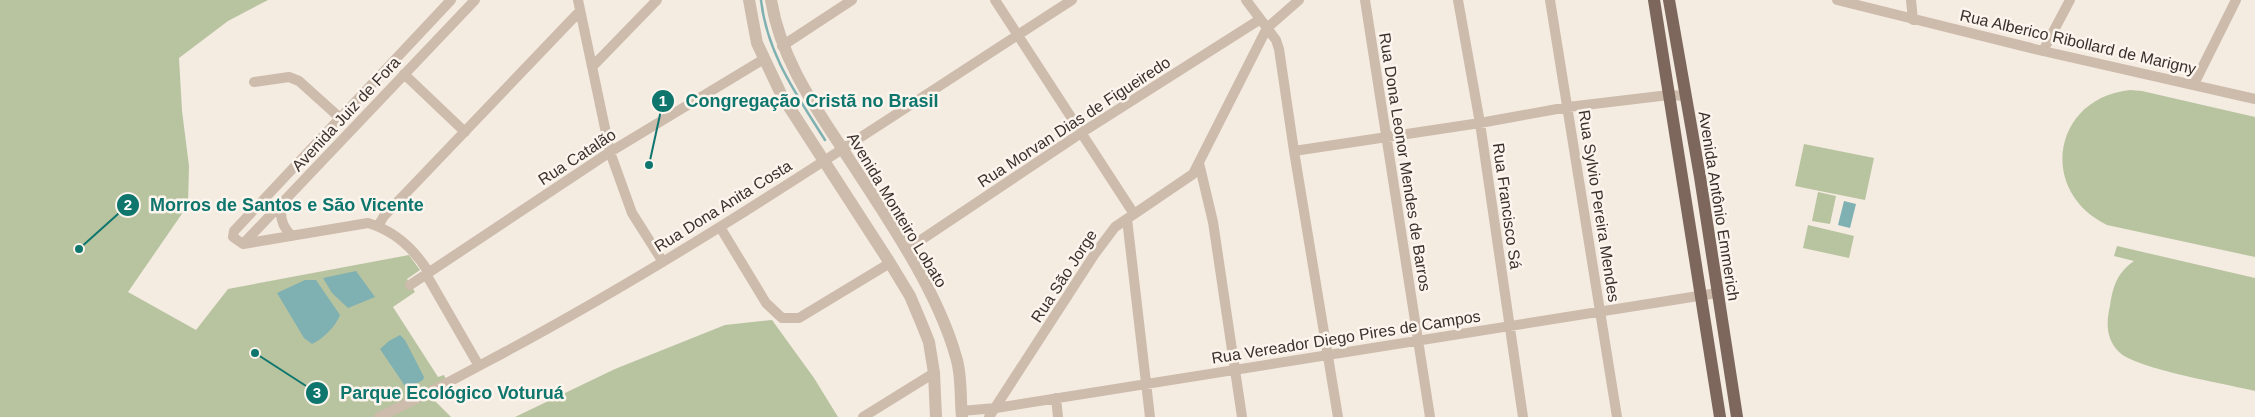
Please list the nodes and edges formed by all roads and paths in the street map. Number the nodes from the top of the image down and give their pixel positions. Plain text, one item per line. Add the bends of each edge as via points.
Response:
1 (451, 0) edge
2 (474, 0) edge
3 (578, 0) edge
4 (658, 0) edge
5 (750, 0) edge
6 (770, 0) edge
7 (852, 0) edge
8 (995, 0) edge
9 (1072, 0) edge
10 (1246, 0) edge
11 (1299, 0) edge
12 (1365, 0) edge
13 (1458, 0) edge
14 (1550, 0) edge
15 (1654, 0) edge
16 (1669, 0) edge
17 (1837, 0) edge
18 (1911, 0) edge
19 (2070, 0) edge
20 (2236, 0) edge
21 (580, 11) junction
22 (1259, 20) junction
23 (1913, 20) junction
24 (1267, 28) junction
25 (1018, 35) junction
26 (782, 46) junction
27 (2042, 51) junction
28 (764, 59) junction
29 (592, 67) junction
30 (404, 74) junction
31 (254, 82) dead end
32 (2194, 84) junction
33 (1669, 94) junction
34 (1685, 96) junction
35 (2255, 98) edge
36 (1568, 107) junction
37 (339, 117) junction
38 (1480, 123) junction
39 (465, 132) junction
40 (1081, 133) junction
41 (1385, 136) junction
42 (840, 149) junction
43 (1294, 151) junction
44 (610, 152) junction
45 (825, 159) junction
46 (1199, 163) junction
47 (1700, 177) junction
48 (1683, 180) junction
49 (282, 204) junction
50 (1131, 217) junction
51 (378, 226) junction
52 (720, 227) junction
53 (292, 236) junction
54 (243, 244) junction
55 (906, 250) junction
56 (663, 262) junction
57 (890, 263) junction
58 (427, 273) junction
59 (410, 285) dead end
60 (1717, 293) junction
61 (1700, 295) junction
62 (1600, 311) junction
63 (1508, 326) junction
64 (1418, 340) junction
65 (1328, 355) junction
66 (479, 366) junction
67 (1235, 370) junction
68 (934, 373) junction
69 (1146, 384) junction
70 (1056, 398) junction
71 (996, 408) junction
72 (962, 414) edge
73 (379, 417) edge
74 (863, 417) edge
75 (936, 417) edge
76 (989, 417) edge
77 (1058, 417) edge
78 (1150, 417) edge
79 (1242, 417) edge
80 (1338, 417) edge
81 (1430, 417) edge
82 (1523, 417) edge
83 (1617, 417) edge
84 (1720, 417) edge
85 (1737, 417) edge

1 - 37 street, Avenida Juiz de Fora
2 - 30 street, Avenida Juiz de Fora
3 - 21 street
4 - 29 street
5 - 28 street, Avenida Monteiro Lobato via 757,43
6 - 26 street, Avenida Monteiro Lobato
7 - 26 street
8 - 25 street
9 - 25 street, Rua Dona Anita Costa
10 - 22 street
11 - 24 street, Rua São Jorge
12 - 41 street, Rua Dona Leonor Mendes de Barros
13 - 38 street, Rua Francisco Sá
14 - 36 street, Rua Sylvio Pereira Mendes
15 - 33 main road, Avenida Antônio Emmerich
16 - 34 main road, Avenida Antônio Emmerich
17 - 23 street, Rua Alberico Ribollard de Marigny
18 - 23 street
19 - 27 street
20 - 32 street
21 - 29 street
21 - 39 street
22 - 24 street
22 - 40 street, Rua Morvan Dias de Figueiredo
23 - 27 street, Rua Alberico Ribollard de Marigny
24 - 43 street via 1279,49
24 - 46 street, Rua São Jorge
25 - 40 street
25 - 42 street, Rua Dona Anita Costa
26 - 42 street, Avenida Monteiro Lobato
27 - 32 street, Rua Alberico Ribollard de Marigny
28 - 44 street, Rua Catalão
28 - 45 street, Avenida Monteiro Lobato via 782,96
29 - 44 street
30 - 39 street
30 - 49 street, Avenida Juiz de Fora
31 - 37 street via 289,77 299,81
32 - 35 street, Rua Alberico Ribollard de Marigny
33 - 34 street
33 - 36 street
33 - 48 main road, Avenida Antônio Emmerich
34 - 47 main road, Avenida Antônio Emmerich
36 - 38 street
36 - 62 street, Rua Sylvio Pereira Mendes
37 - 54 street, Avenida Juiz de Fora via 234,231 233,236
38 - 41 street
38 - 63 street, Rua Francisco Sá
39 - 51 street
40 - 50 street
40 - 55 street, Rua Morvan Dias de Figueiredo
41 - 43 street
41 - 64 street, Rua Dona Leonor Mendes de Barros
42 - 45 street, Rua Dona Anita Costa
42 - 55 street, Avenida Monteiro Lobato
43 - 65 street
44 - 56 street via 632,213
44 - 58 street, Rua Catalão
45 - 52 street, Rua Dona Anita Costa
45 - 57 street, Avenida Monteiro Lobato
46 - 50 street, Rua São Jorge via 1193,174
46 - 67 street via 1213,222
47 - 48 main road
47 - 60 main road, Avenida Antônio Emmerich
48 - 61 main road, Avenida Antônio Emmerich
49 - 53 street via 283,225
49 - 54 street, Avenida Juiz de Fora
50 - 69 street
50 - 71 street, Rua São Jorge via 1115,227 1094,255
51 - 53 street via 368,224
51 - 58 street via 410,247
52 - 56 street, Rua Dona Anita Costa
52 - 57 street via 766,303 782,318 799,318
53 - 54 street
55 - 72 street, Avenida Monteiro Lobato via 949,334 957,359
56 - 66 street, Rua Dona Anita Costa via 578,313
57 - 68 street, Avenida Monteiro Lobato via 921,322 929,342
58 - 59 street, Rua Catalão
58 - 66 street
60 - 61 street, Rua Vereador Diego Pires de Campos
60 - 85 main road, Avenida Antônio Emmerich
61 - 62 street, Rua Vereador Diego Pires de Campos
61 - 84 main road, Avenida Antônio Emmerich
62 - 63 street, Rua Vereador Diego Pires de Campos
62 - 83 street, Rua Sylvio Pereira Mendes
63 - 64 street, Rua Vereador Diego Pires de Campos
63 - 82 street, Rua Francisco Sá
64 - 65 street, Rua Vereador Diego Pires de Campos
64 - 81 street, Rua Dona Leonor Mendes de Barros
65 - 67 street, Rua Vereador Diego Pires de Campos
65 - 80 street
66 - 73 street, Rua Dona Anita Costa
67 - 69 street, Rua Vereador Diego Pires de Campos
67 - 79 street
68 - 74 street
68 - 75 street, Avenida Monteiro Lobato
69 - 70 street, Rua Vereador Diego Pires de Campos
69 - 78 street
70 - 71 street, Rua Vereador Diego Pires de Campos
70 - 77 street
71 - 72 street, Rua Vereador Diego Pires de Campos
71 - 76 street, Rua São Jorge

